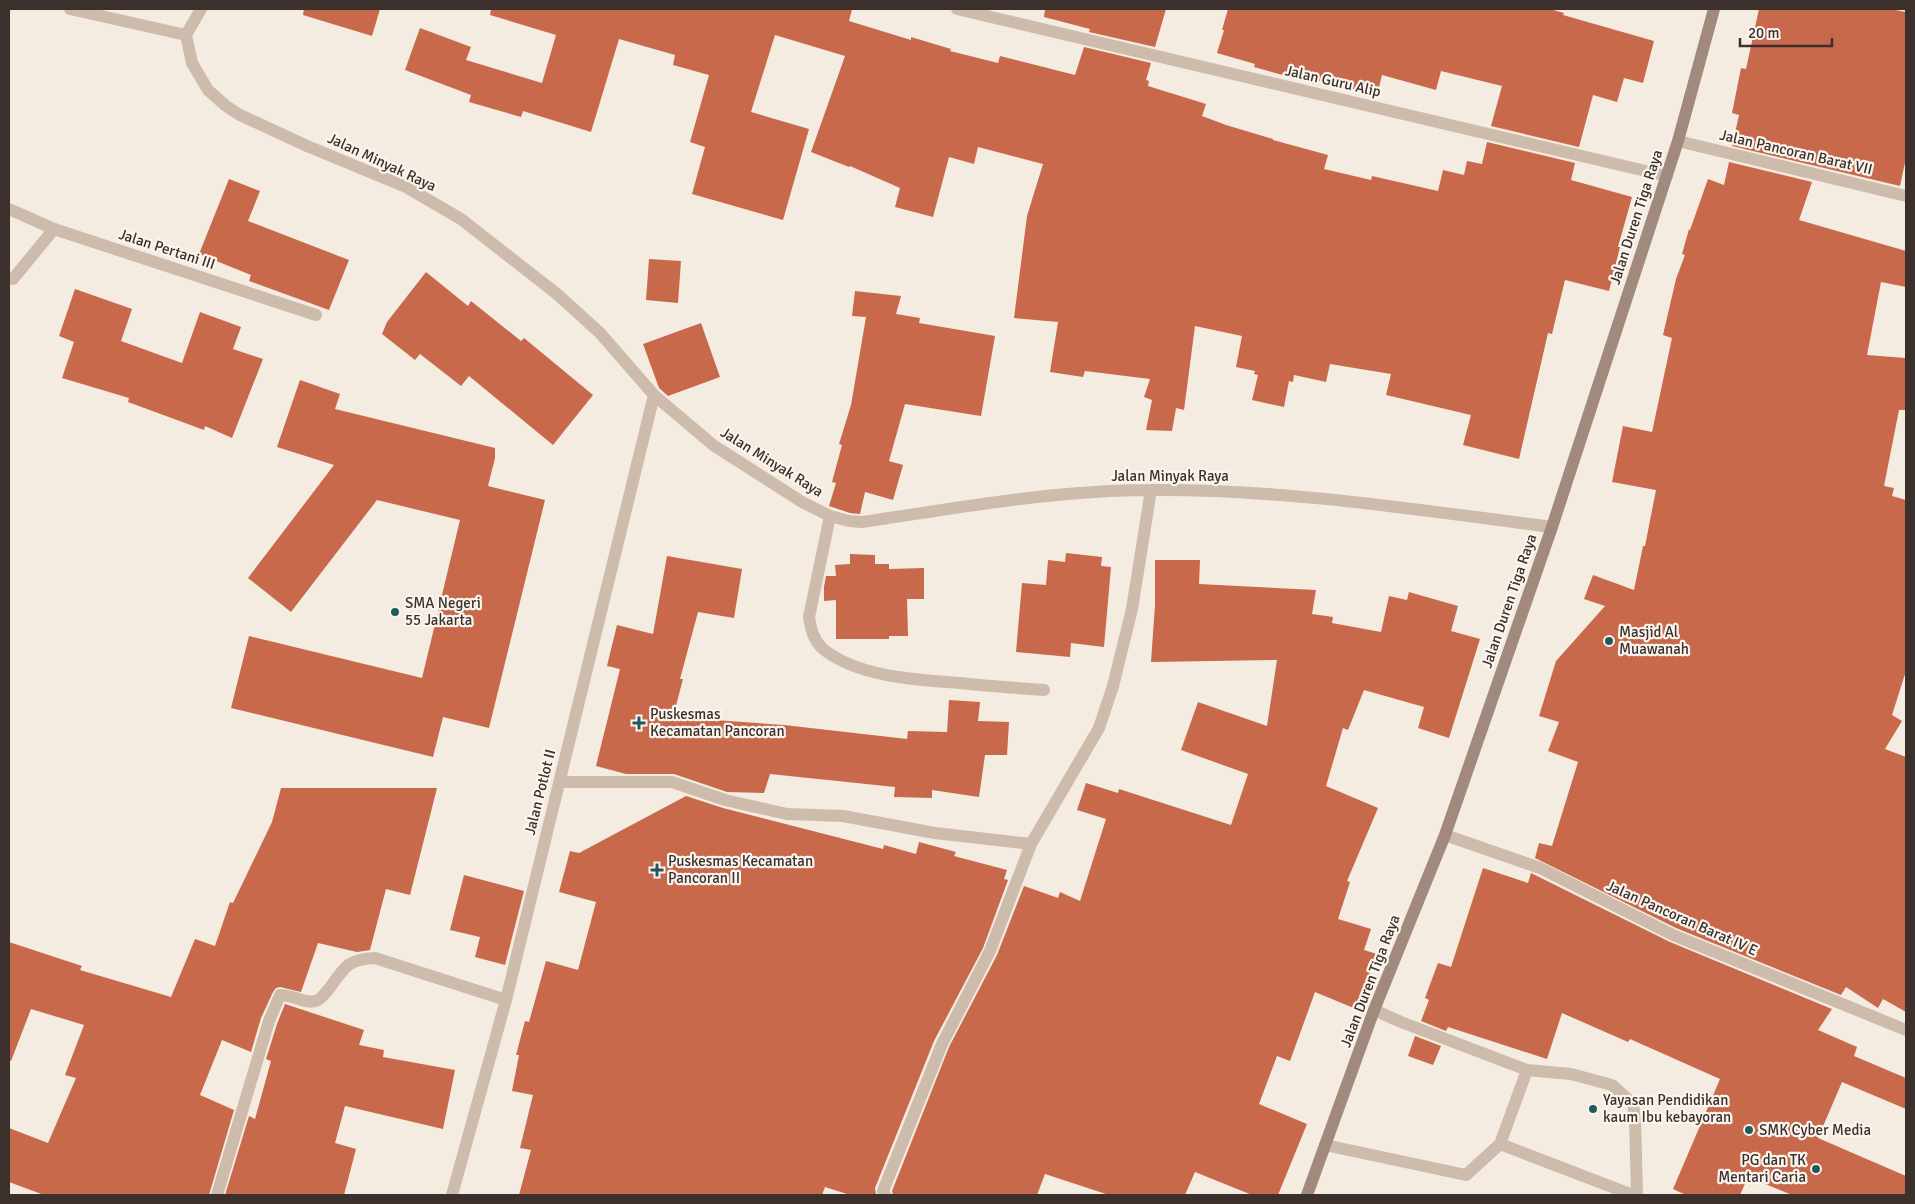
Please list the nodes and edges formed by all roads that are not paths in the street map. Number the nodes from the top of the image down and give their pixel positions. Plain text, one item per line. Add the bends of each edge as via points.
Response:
1 (70, 9) edge
2 (200, 9) edge
3 (957, 9) edge
4 (1714, 9) edge
5 (994, 13) edge
6 (186, 35) junction
7 (1678, 142) junction
8 (1667, 176) junction
9 (1906, 196) edge
10 (9, 209) edge
11 (54, 230) junction
12 (13, 279) dead end
13 (316, 315) dead end
14 (654, 395) junction
15 (1151, 490) junction
16 (830, 516) junction
17 (1552, 527) junction
18 (1044, 690) dead end
19 (559, 782) junction
20 (1445, 835) junction
21 (1031, 844) junction
22 (506, 1000) junction
23 (1374, 1010) junction
24 (1906, 1030) edge
25 (1527, 1070) junction
26 (1500, 1144) junction
27 (1325, 1145) junction
28 (217, 1195) edge
29 (452, 1195) edge
30 (885, 1195) edge
31 (1307, 1195) edge
32 (1633, 1195) edge
33 (1637, 1195) edge

1 - 6 street
2 - 6 street
3 - 5 street, Jalan Guru Alip
4 - 7 main road, Jalan Duren Tiga Raya
5 - 8 street, Jalan Guru Alip
6 - 14 street, Jalan Minyak Raya via 192,63 208,90 226,106 307,146 406,188 460,219 557,294 600,333
7 - 8 main road, Jalan Duren Tiga Raya
7 - 9 street, Jalan Pancoran Barat VII
8 - 17 main road, Jalan Duren Tiga Raya
10 - 11 street, Jalan Pertani III
11 - 12 street
11 - 13 street, Jalan Pertani III
14 - 16 street, Jalan Minyak Raya via 713,446
14 - 19 street, Jalan Potlot II
15 - 16 street, Jalan Minyak Raya via 1066,494 862,522
15 - 17 street, Jalan Minyak Raya via 1335,498
15 - 21 street via 1132,609 1099,728
16 - 18 street via 810,617 811,633 822,647 865,670 901,678
17 - 20 main road, Jalan Duren Tiga Raya
19 - 21 street via 672,782 725,800 787,814 843,816 935,833
19 - 22 street, Jalan Potlot II
20 - 23 main road, Jalan Duren Tiga Raya
20 - 24 street, Jalan Pancoran Barat IV E via 1540,868 1673,936
21 - 30 street via 990,951 942,1044 883,1191
22 - 28 street via 374,958 348,964 318,1000 310,1002 280,995 269,1021
22 - 29 street, Jalan Potlot II
23 - 25 street
23 - 27 main road, Jalan Duren Tiga Raya
25 - 26 street
25 - 33 street via 1571,1074 1612,1085 1633,1104
26 - 27 street via 1466,1175
26 - 32 street
27 - 31 main road, Jalan Duren Tiga Raya

